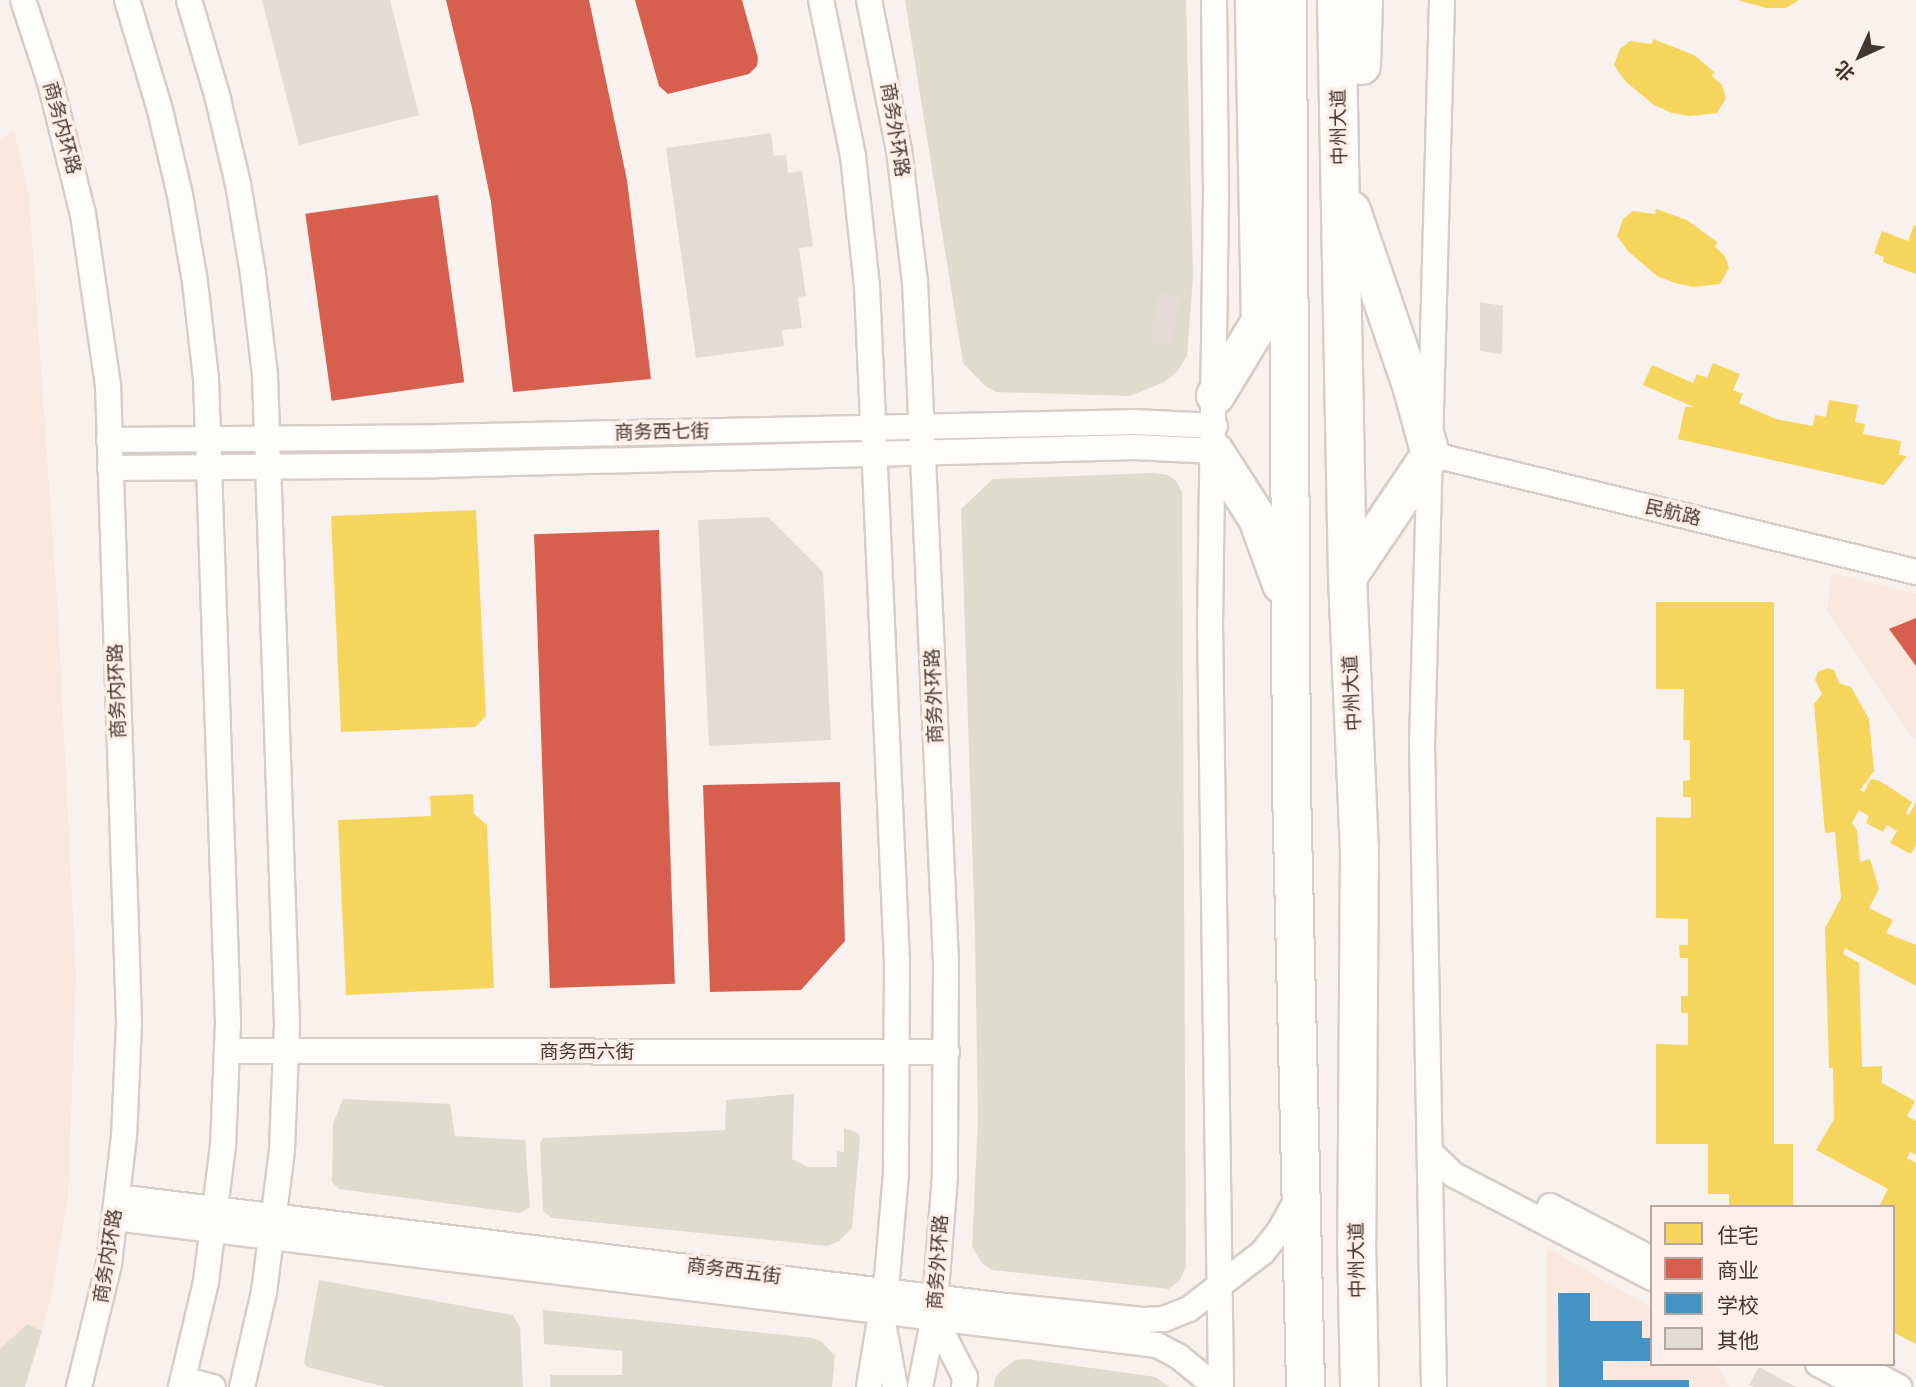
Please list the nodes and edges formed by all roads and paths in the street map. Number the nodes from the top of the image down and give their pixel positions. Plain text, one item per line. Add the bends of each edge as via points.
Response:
1 (23, 0) edge
2 (127, 0) edge
3 (189, 0) edge
4 (821, 0) edge
5 (869, 0) edge
6 (1214, 0) edge
7 (1254, 0) edge
8 (1287, 0) edge
9 (1336, 0) edge
10 (1363, 0) edge
11 (1442, 0) edge
12 (1340, 177) junction
13 (1214, 424) junction
14 (924, 427) junction
15 (875, 428) junction
16 (207, 439) junction
17 (267, 439) junction
18 (109, 440) junction
19 (925, 452) junction
20 (876, 454) junction
21 (1430, 454) junction
22 (208, 467) junction
23 (267, 467) junction
24 (110, 468) junction
25 (1916, 572) edge
26 (1347, 577) junction
27 (1290, 607) junction
28 (227, 1051) junction
29 (286, 1051) junction
30 (898, 1052) junction
31 (947, 1052) junction
32 (1430, 1152) junction
33 (1300, 1194) junction
34 (116, 1208) junction
35 (214, 1219) junction
36 (272, 1226) junction
37 (1650, 1258) edge
38 (1650, 1277) edge
39 (1219, 1287) junction
40 (883, 1300) junction
41 (935, 1307) junction
42 (1822, 1366) edge
43 (1859, 1366) edge
44 (182, 1383) edge
45 (79, 1387) edge
46 (214, 1387) edge
47 (242, 1387) edge
48 (869, 1387) edge
49 (895, 1387) edge
50 (920, 1387) edge
51 (964, 1387) edge
52 (1218, 1387) edge
53 (1305, 1387) edge
54 (1359, 1387) edge
55 (1434, 1387) edge
56 (1861, 1387) edge
57 (1899, 1387) edge

1 - 18 street, 商务内环路 via 54,95 83,214 106,372
2 - 16 street via 180,195 206,379
3 - 17 street via 238,184 265,375
4 - 15 street via 853,156
5 - 14 street, 商务外环路 via 900,149 915,282
6 - 13 street
7 - 13 highway via 1260,321
8 - 27 highway
9 - 12 highway, 中州大道
10 - 12 highway via 1361,73
11 - 21 street
12 - 21 highway
12 - 26 highway, 中州大道
13 - 14 street, 商务西七街
13 - 19 street, 商务西七街 via 1134,447
13 - 27 highway via 1257,518
13 - 39 street via 1210,636
14 - 15 street, 商务西七街
14 - 19 street, 商务外环路
15 - 17 street, 商务西七街
15 - 20 street
16 - 17 street, 商务西七街
16 - 18 street, 商务西七街
16 - 22 street
17 - 23 street
18 - 24 street, 商务内环路
19 - 20 street, 商务西七街
19 - 31 street, 商务外环路
20 - 23 street, 商务西七街
20 - 30 street
21 - 25 street, 民航路
21 - 26 highway
21 - 32 street via 1422,745
22 - 23 street, 商务西七街
22 - 24 street, 商务西七街
22 - 28 street
23 - 29 street
24 - 34 street, 商务内环路 via 130,1023
26 - 54 highway, 中州大道 via 1359,847
27 - 33 highway
28 - 29 street, 商务西六街
28 - 35 street
29 - 30 street, 商务西六街
29 - 36 street via 282,1150
30 - 31 street, 商务西六街
30 - 40 street via 896,1173
31 - 41 street, 商务外环路 via 945,1176
32 - 37 street via 1461,1160
32 - 38 street via 1454,1175
32 - 55 street
33 - 39 street, 商务西五街 via 1263,1252
33 - 53 highway
34 - 35 street, 商务西五街
34 - 45 street, 商务内环路 via 109,1264
35 - 36 street, 商务西五街
35 - 44 street via 206,1282
36 - 40 street, 商务西五街
36 - 47 street via 264,1292
39 - 41 street, 商务西五街 via 1189,1309 1164,1319
39 - 52 street
40 - 41 street, 商务西五街
40 - 48 street
40 - 49 street
41 - 50 street
41 - 51 street, 商务外环路 via 965,1377
41 - 52 street, 商务西五街 via 1157,1345
42 - 56 street
43 - 57 street
44 - 46 street

